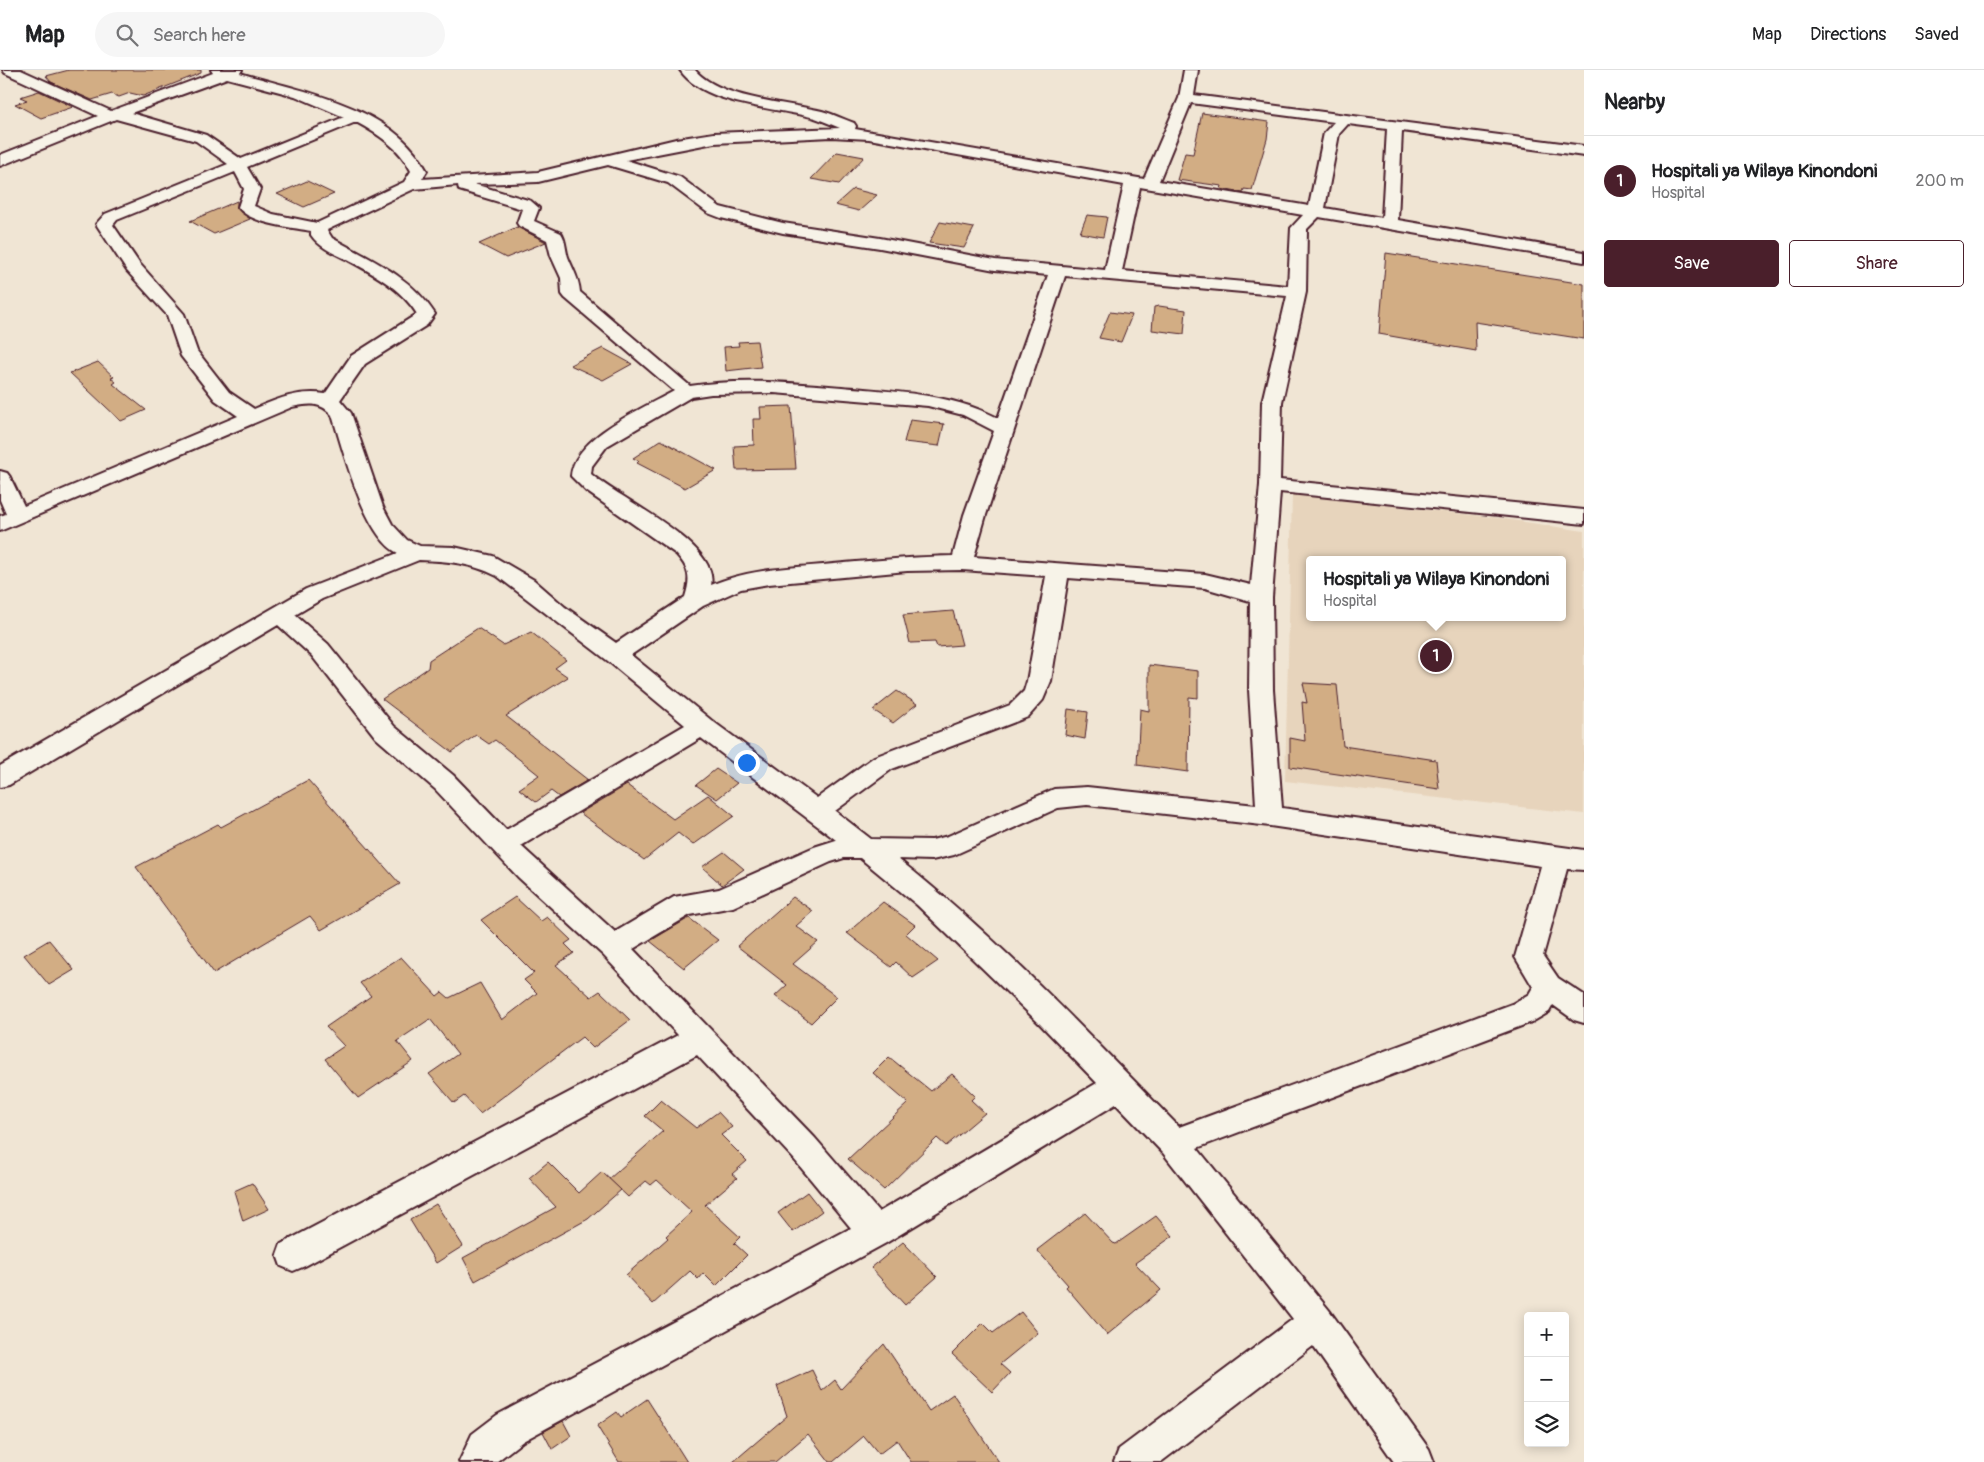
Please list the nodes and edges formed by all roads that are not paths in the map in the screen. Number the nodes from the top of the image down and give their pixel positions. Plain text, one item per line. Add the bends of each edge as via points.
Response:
1 (10, 70) edge
2 (687, 70) edge
3 (1191, 70) edge
4 (226, 71) edge
5 (1186, 98) junction
6 (113, 115) junction
7 (356, 117) junction
8 (1344, 120) junction
9 (1395, 126) junction
10 (868, 134) junction
11 (1584, 151) edge
12 (610, 160) junction
13 (0, 161) edge
14 (238, 164) junction
15 (445, 181) junction
16 (1141, 184) junction
17 (410, 185) junction
18 (1316, 211) junction
19 (1390, 222) junction
20 (319, 228) junction
21 (1584, 257) edge
22 (1058, 272) junction
23 (1112, 276) junction
24 (1297, 292) junction
25 (686, 392) junction
26 (330, 401) junction
27 (251, 416) junction
28 (1006, 429) junction
29 (0, 478) edge
30 (1270, 485) junction
31 (1584, 517) edge
32 (9, 520) edge
33 (417, 553) junction
34 (962, 563) junction
35 (1058, 572) junction
36 (1260, 597) junction
37 (695, 601) junction
38 (279, 613) junction
39 (616, 655) junction
40 (702, 726) junction
41 (0, 778) edge
42 (817, 811) junction
43 (1270, 816) junction
44 (504, 844) junction
45 (868, 850) junction
46 (1571, 859) edge
47 (613, 947) junction
48 (1548, 986) junction
49 (1584, 1011) edge
50 (699, 1039) junction
51 (1119, 1086) junction
52 (1174, 1143) junction
53 (875, 1232) junction
54 (292, 1255) dead end
55 (1317, 1322) junction
56 (478, 1462) edge
57 (1132, 1462) edge
58 (1416, 1462) edge

1 - 6 street
2 - 10 street via 691,78 713,88 775,107 823,116
3 - 5 street
4 - 6 street
4 - 7 street via 300,93
5 - 8 street
5 - 16 street
6 - 13 street
6 - 14 street via 201,138
7 - 14 street
7 - 17 street via 396,140 411,155 419,170
8 - 9 street
8 - 18 street via 1332,134
9 - 11 street
9 - 19 street
10 - 12 street via 831,132 714,138
10 - 16 street
12 - 15 street via 538,177
12 - 22 street via 674,180 714,210 727,215 995,266
14 - 20 street via 252,189 246,207 248,211
14 - 27 street via 190,187 111,217 104,224 133,267 176,314 188,352 222,396
15 - 17 street
15 - 25 street via 531,208 525,223 555,237 559,256 570,278 571,294
16 - 18 street
16 - 23 street
17 - 20 street
18 - 19 street
18 - 24 street via 1299,228
19 - 21 street
20 - 26 street via 319,235 326,242 393,279 421,304 426,314 358,360
22 - 23 street
22 - 28 street
23 - 24 street
24 - 30 street via 1272,402
25 - 28 street via 710,388 774,387 929,400 970,411
25 - 37 street via 600,442 582,465 581,476 612,502 683,548 701,574
26 - 27 street via 311,398 287,402
26 - 33 street via 341,413 383,527 399,545
27 - 32 street
28 - 34 street via 974,515
29 - 32 street
30 - 31 street
30 - 36 street
33 - 38 street via 314,594
33 - 39 street via 454,554 485,561 505,570
34 - 35 street
34 - 37 street via 907,564 769,577 736,583
35 - 36 street via 1204,581
35 - 42 street via 1039,681 1035,694 1019,711 883,763
36 - 43 street via 1261,690
37 - 39 street
38 - 41 street
38 - 44 street via 320,650 385,732 444,782
39 - 40 street
40 - 42 street
40 - 44 street
42 - 45 street
43 - 45 street via 1087,796 1054,799 954,845 932,850
43 - 46 street
44 - 47 street
45 - 47 street via 844,848 823,854 723,899 684,905
45 - 51 street via 926,897
46 - 48 street via 1529,957
47 - 50 street
48 - 49 street
48 - 52 street via 1539,1003 1522,1013
50 - 53 street via 804,1148
50 - 54 street
51 - 52 street
51 - 53 street
52 - 55 street
53 - 56 street via 510,1428 485,1448
55 - 57 street
55 - 58 street

